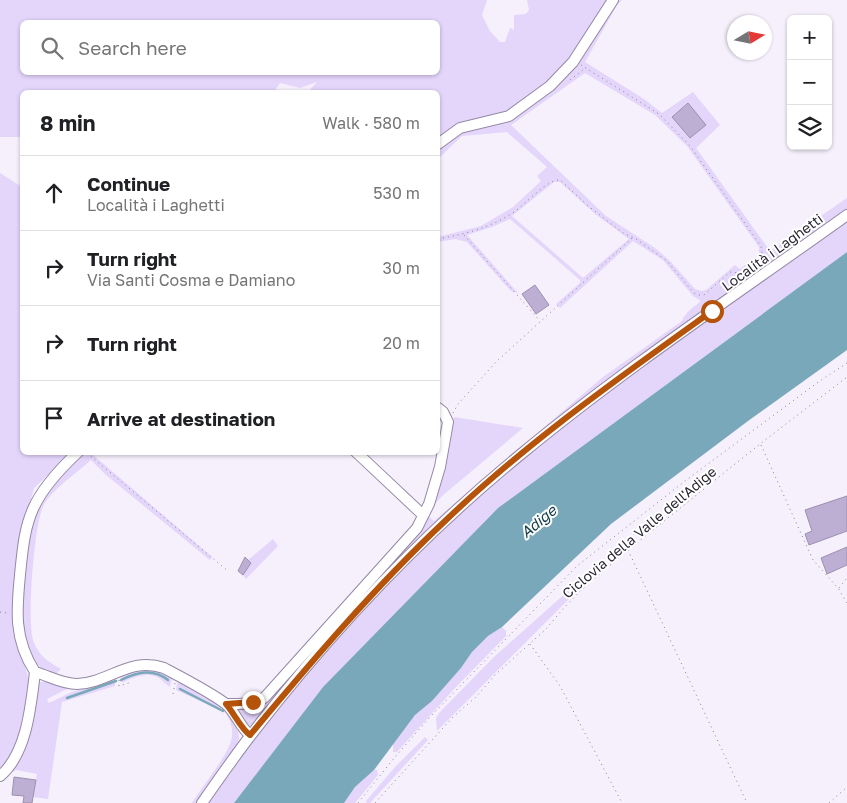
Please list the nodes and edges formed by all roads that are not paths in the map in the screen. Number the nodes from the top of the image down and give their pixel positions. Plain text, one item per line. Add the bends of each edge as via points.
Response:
1 (613, 0) edge
2 (440, 143) edge
3 (847, 215) edge
4 (440, 410) edge
5 (75, 455) edge
6 (359, 455) edge
7 (423, 516) junction
8 (35, 672) junction
9 (226, 704) junction
10 (250, 735) junction
11 (0, 776) edge
12 (202, 803) edge

1 - 2 street via 573,62 550,86 509,116 460,128
3 - 10 street, Località i Laghetti via 613,382 519,455 445,521 364,603
4 - 7 street via 448,422 440,467
5 - 8 street via 39,499 24,538 16,605 20,638 26,658
6 - 7 street
7 - 9 street via 417,528 265,697 253,702
8 - 9 street via 74,684 140,664 155,665
8 - 11 street via 20,746 9,768
9 - 10 street
10 - 12 street

